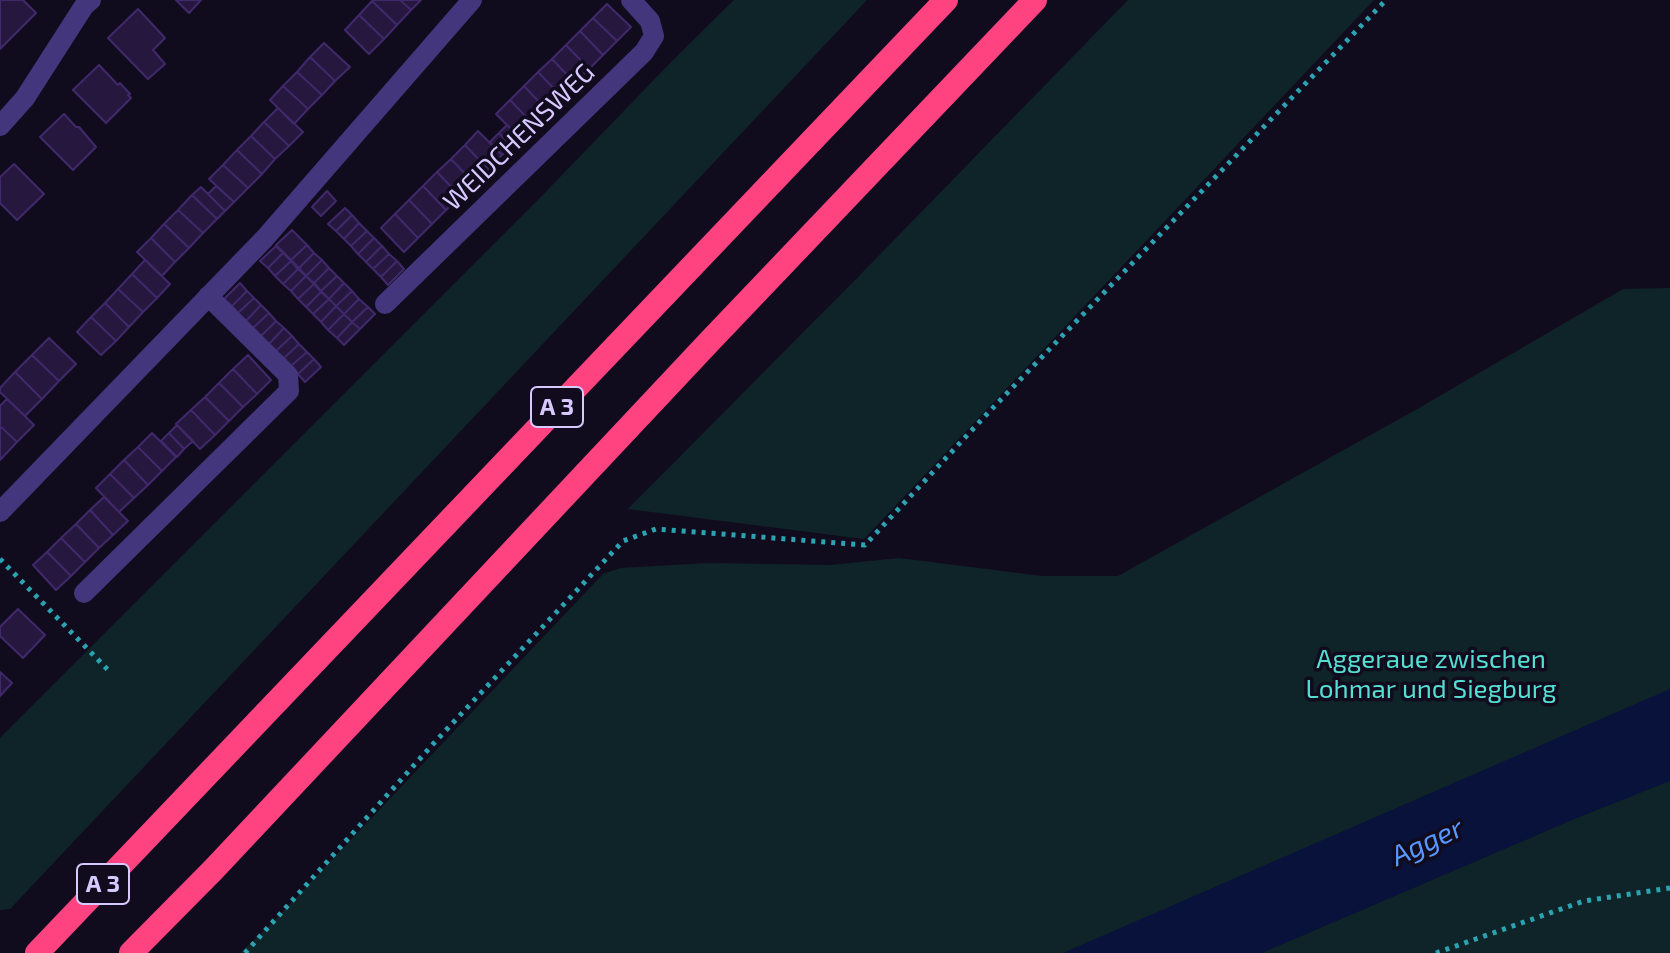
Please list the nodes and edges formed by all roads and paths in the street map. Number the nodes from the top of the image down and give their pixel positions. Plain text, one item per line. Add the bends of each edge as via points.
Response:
1 (91, 0) edge
2 (472, 0) edge
3 (631, 0) edge
4 (946, 0) edge
5 (1035, 0) edge
6 (1386, 0) edge
7 (0, 126) edge
8 (208, 296) junction
9 (385, 304) dead end
10 (0, 512) edge
11 (0, 559) edge
12 (84, 593) dead end
13 (109, 671) dead end
14 (214, 869) junction
15 (1670, 888) edge
16 (37, 953) edge
17 (131, 953) edge
18 (154, 953) edge
19 (245, 953) edge
20 (1436, 953) edge

1 - 7 street
2 - 8 street
3 - 9 street, WEIDCHENSWEG via 650,21 654,36 644,52
4 - 16 highway, A 3
5 - 14 highway, A 3
6 - 19 path via 865,545 656,529 623,541
8 - 10 street
8 - 12 street via 288,375 289,391
11 - 13 path
14 - 17 highway, A 3
14 - 18 highway
15 - 20 path via 1584,901

